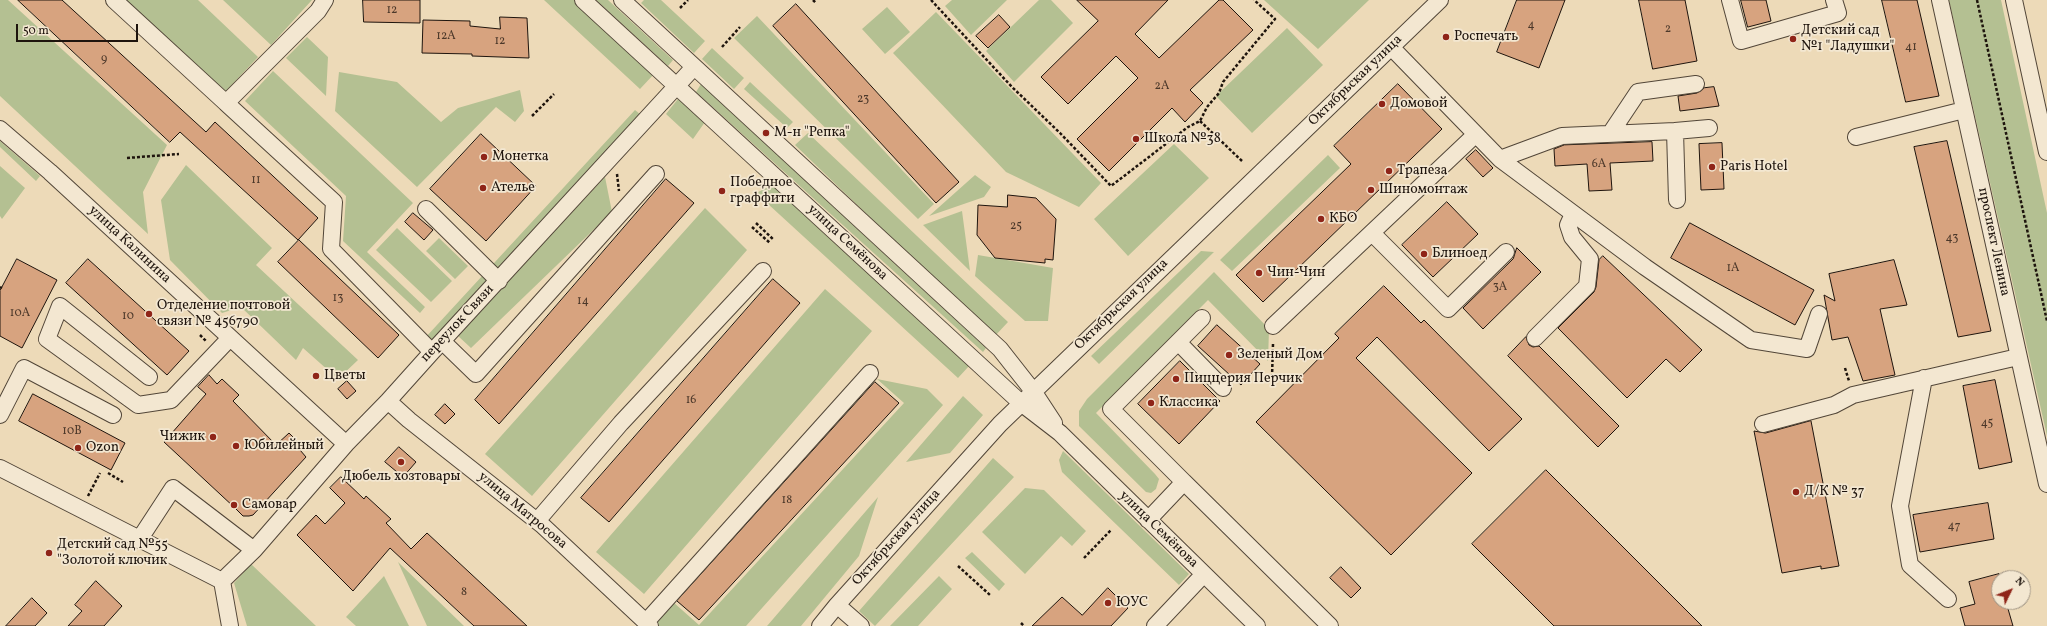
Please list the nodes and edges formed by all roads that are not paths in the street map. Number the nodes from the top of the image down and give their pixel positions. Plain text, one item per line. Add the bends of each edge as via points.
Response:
1 (114, 0) edge
2 (325, 0) edge
3 (584, 0) edge
4 (1440, 0) edge
5 (1730, 0) edge
6 (1834, 0) edge
7 (1940, 0) edge
8 (2014, 0) edge
9 (630, 3) edge
10 (1391, 47) junction
11 (694, 67) junction
12 (1696, 84) dead end
13 (677, 86) junction
14 (226, 103) junction
15 (2042, 104) edge
16 (1964, 110) junction
17 (1709, 128) dead end
18 (0, 129) edge
19 (1675, 131) junction
20 (1610, 134) junction
21 (1475, 135) junction
22 (1856, 137) dead end
23 (2047, 152) edge
24 (1500, 159) junction
25 (656, 174) dead end
26 (1677, 200) dead end
27 (426, 209) dead end
28 (1574, 214) junction
29 (1372, 233) junction
30 (1506, 252) dead end
31 (763, 271) dead end
32 (499, 281) junction
33 (1819, 314) dead end
34 (1202, 318) dead end
35 (1273, 326) dead end
36 (230, 338) junction
37 (1535, 338) dead end
38 (1178, 342) junction
39 (437, 346) junction
40 (2018, 357) junction
41 (870, 373) dead end
42 (149, 377) dead end
43 (1924, 378) junction
44 (1223, 388) dead end
45 (1033, 391) junction
46 (388, 401) junction
47 (1021, 403) junction
48 (0, 415) edge
49 (113, 415) dead end
50 (1763, 424) dead end
51 (1060, 433) junction
52 (346, 444) junction
53 (0, 468) edge
54 (1184, 482) junction
55 (2047, 484) edge
56 (1148, 520) junction
57 (537, 521) junction
58 (139, 540) junction
59 (254, 550) junction
60 (1204, 574) junction
61 (222, 581) junction
62 (1948, 599) dead end
63 (837, 604) junction
64 (648, 624) edge
65 (230, 626) edge
66 (820, 626) edge
67 (861, 626) edge
68 (1155, 626) edge
69 (1257, 626) edge
70 (1330, 626) edge

1 - 14 street
2 - 14 street via 318,11
3 - 13 street, улица Семёнова
4 - 10 street, Октябрьская улица
5 - 6 street via 1741,41 1838,13
7 - 16 street, проспект Ленина
8 - 15 street
9 - 11 street, улица Семёнова
10 - 21 street
10 - 45 street, Октябрьская улица
11 - 13 street, переулок Связи
11 - 45 street, улица Семёнова via 1000,349
12 - 20 street via 1638,92
13 - 32 street, переулок Связи
13 - 47 street, улица Семёнова
14 - 39 street via 334,202 331,249
15 - 23 street
16 - 22 street
16 - 40 street, проспект Ленина
17 - 19 street
18 - 36 street, улица Калинина
19 - 20 street
19 - 26 street
20 - 24 street via 1562,136
21 - 24 street
21 - 29 street
24 - 28 street
25 - 39 street via 476,374
27 - 32 street
28 - 33 street via 1644,267 1751,340 1807,349
28 - 37 street via 1568,224 1572,237 1590,259 1587,286
29 - 30 street via 1448,309
29 - 35 street
31 - 57 street via 621,423
32 - 39 street, переулок Связи
34 - 38 street
36 - 42 street via 171,400 138,405 47,339 60,306
36 - 52 street, улица Калинина
38 - 44 street
38 - 54 street via 1111,409
39 - 46 street, переулок Связи
40 - 43 street
40 - 55 street, проспект Ленина
41 - 64 street
43 - 50 street via 1853,395 1834,405
43 - 62 street via 1900,506 1910,565
45 - 47 street, Октябрьская улица
45 - 51 street, улица Семёнова
46 - 52 street, переулок Связи
46 - 57 street, улица Матросова
47 - 51 street, улица Семёнова
47 - 63 street, Октябрьская улица
48 - 49 street via 24,368
51 - 56 street, улица Семёнова
52 - 59 street, переулок Связи
53 - 58 street
54 - 56 street
54 - 70 street
56 - 60 street, улица Семёнова
57 - 64 street, улица Матросова
58 - 59 street via 173,488
58 - 61 street
59 - 61 street, переулок Связи
60 - 68 street
60 - 69 street, улица Семёнова
61 - 65 street
63 - 66 street, Октябрьская улица
63 - 67 street

